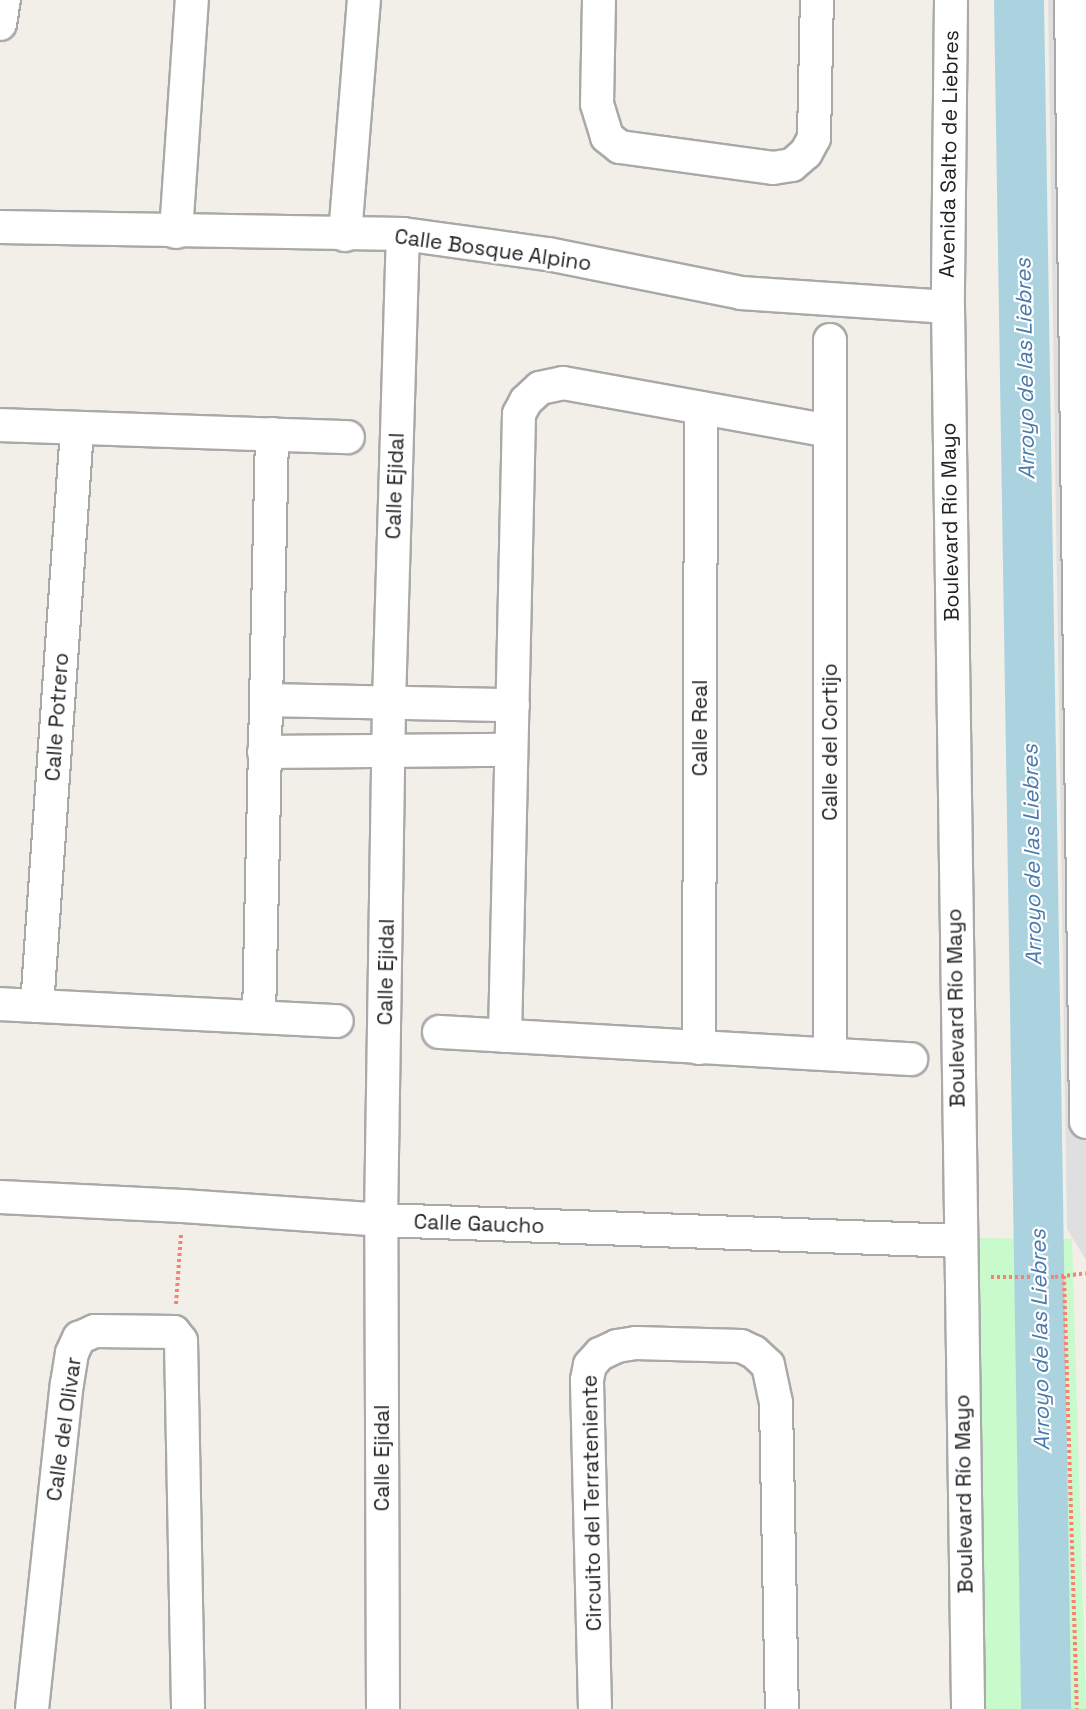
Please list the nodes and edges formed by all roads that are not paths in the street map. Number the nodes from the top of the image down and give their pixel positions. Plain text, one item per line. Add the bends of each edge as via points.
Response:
1 (192, 0) edge
2 (364, 0) edge
3 (599, 0) edge
4 (817, 0) edge
5 (951, 0) edge
6 (1071, 0) edge
7 (1080, 177) edge
8 (0, 227) edge
9 (176, 232) junction
10 (403, 234) junction
11 (345, 235) junction
12 (948, 307) junction
13 (830, 340) dead end
14 (1081, 363) edge
15 (701, 408) junction
16 (1082, 423) edge
17 (0, 425) edge
18 (77, 429) junction
19 (830, 431) junction
20 (272, 434) junction
21 (348, 437) dead end
22 (1082, 466) edge
23 (266, 700) junction
24 (389, 703) junction
25 (513, 705) junction
26 (511, 750) junction
27 (264, 752) junction
28 (390, 752) junction
29 (0, 1004) edge
30 (37, 1006) junction
31 (259, 1017) junction
32 (337, 1021) dead end
33 (439, 1032) dead end
34 (505, 1036) junction
35 (699, 1048) junction
36 (830, 1054) junction
37 (911, 1059) dead end
38 (1086, 1122) edge
39 (0, 1197) edge
40 (381, 1220) junction
41 (959, 1241) junction
42 (32, 1709) edge
43 (188, 1709) edge
44 (383, 1709) edge
45 (595, 1709) edge
46 (782, 1709) edge
47 (968, 1709) edge

1 - 9 street
2 - 11 street
3 - 4 street via 597,104 608,137 620,147 773,168 792,165 806,153 814,138
5 - 12 street, Avenida Salto de Liebres
6 - 7 street
7 - 14 street
8 - 9 street, Calle Bosque Alpino
9 - 11 street, Calle Bosque Alpino
10 - 11 street, Calle Bosque Alpino
10 - 12 street, Calle Bosque Alpino via 548,254 741,293
10 - 24 street, Calle Ejidal
12 - 41 street, Boulevard Río Mayo
13 - 19 street, Calle del Cortijo
14 - 16 street
15 - 19 street
15 - 25 street via 563,382 540,388 526,401 519,414
15 - 35 street, Calle Real
16 - 22 street
17 - 18 street
18 - 20 street
18 - 30 street, Calle Potrero
19 - 36 street, Calle del Cortijo
20 - 21 street
20 - 23 street
22 - 38 street
23 - 24 street
23 - 27 street
24 - 25 street
24 - 28 street, Calle Ejidal
25 - 26 street
26 - 28 street
26 - 34 street
27 - 28 street
27 - 31 street
28 - 40 street, Calle Ejidal
29 - 30 street
30 - 31 street
31 - 32 street
33 - 34 street
34 - 35 street
35 - 36 street
36 - 37 street
39 - 40 street, Calle Gaucho
40 - 41 street, Calle Gaucho
40 - 44 street, Calle Ejidal
41 - 47 street, Boulevard Río Mayo
42 - 43 street, Calle del Olivar via 72,1353 79,1338 95,1331 174,1332 181,1341
45 - 46 street, Circuito del Terrateniente via 587,1380 590,1365 600,1354 636,1343 741,1346 768,1365 776,1403

